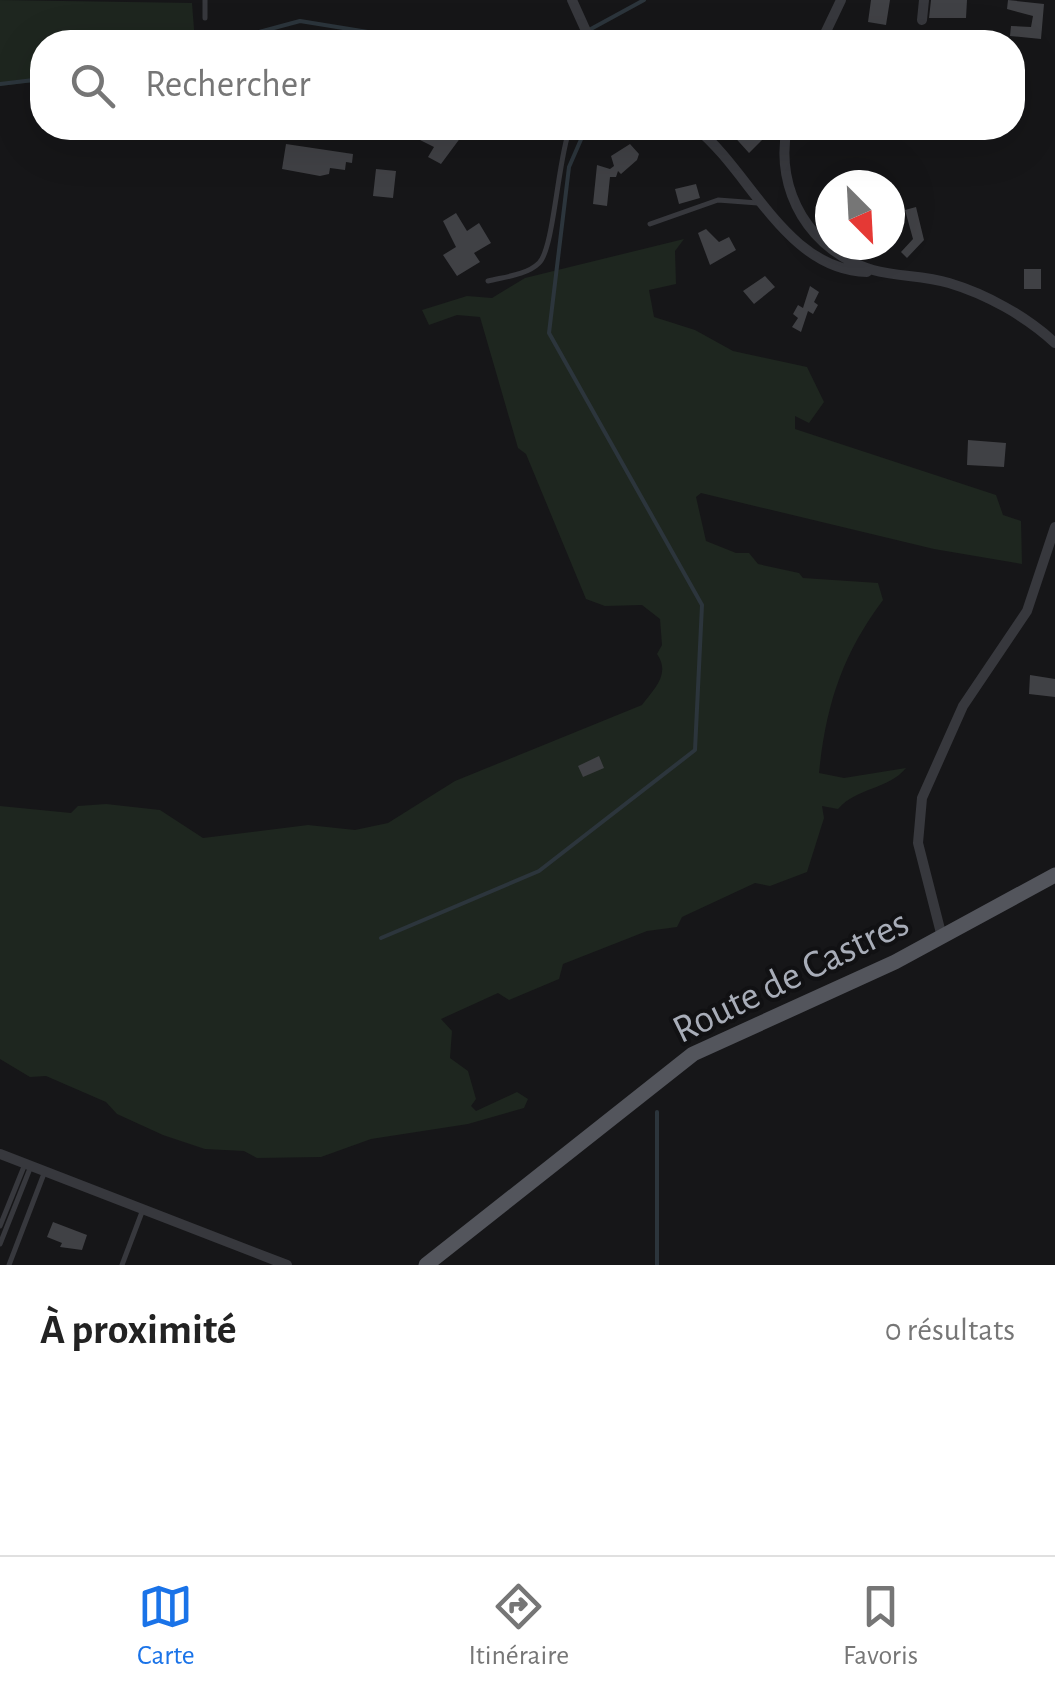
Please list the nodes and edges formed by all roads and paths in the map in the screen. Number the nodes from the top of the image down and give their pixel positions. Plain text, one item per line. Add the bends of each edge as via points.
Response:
1 (205, 0) edge
2 (572, 0) edge
3 (841, 0) edge
4 (924, 0) edge
5 (206, 18) dead end
6 (922, 20) dead end
7 (586, 30) edge
8 (827, 30) edge
9 (566, 140) edge
10 (710, 140) edge
11 (786, 140) edge
12 (764, 204) junction
13 (650, 224) dead end
14 (878, 272) junction
15 (488, 281) dead end
16 (1055, 342) edge
17 (1055, 527) edge
18 (1055, 874) edge
19 (942, 937) junction
20 (0, 1154) edge
21 (28, 1165) junction
22 (45, 1172) junction
23 (143, 1209) junction
24 (0, 1226) edge
25 (0, 1244) edge
26 (9, 1265) edge
27 (122, 1265) edge
28 (287, 1265) edge
29 (426, 1265) edge

1 - 5 lane
2 - 7 street
3 - 8 street
4 - 6 street
9 - 15 lane via 543,258
10 - 12 street
11 - 14 street via 784,165 803,219 836,252
12 - 13 lane via 718,200
12 - 14 street via 818,258 846,270
14 - 16 street via 928,277 971,291
17 - 19 street via 1026,611 976,683 922,798 918,843
18 - 19 main road, Route de Castres
19 - 29 main road, Route de Castres via 692,1054
20 - 21 street
21 - 22 street
21 - 24 lane
21 - 25 lane
22 - 23 street
22 - 26 lane
23 - 27 lane
23 - 28 street

